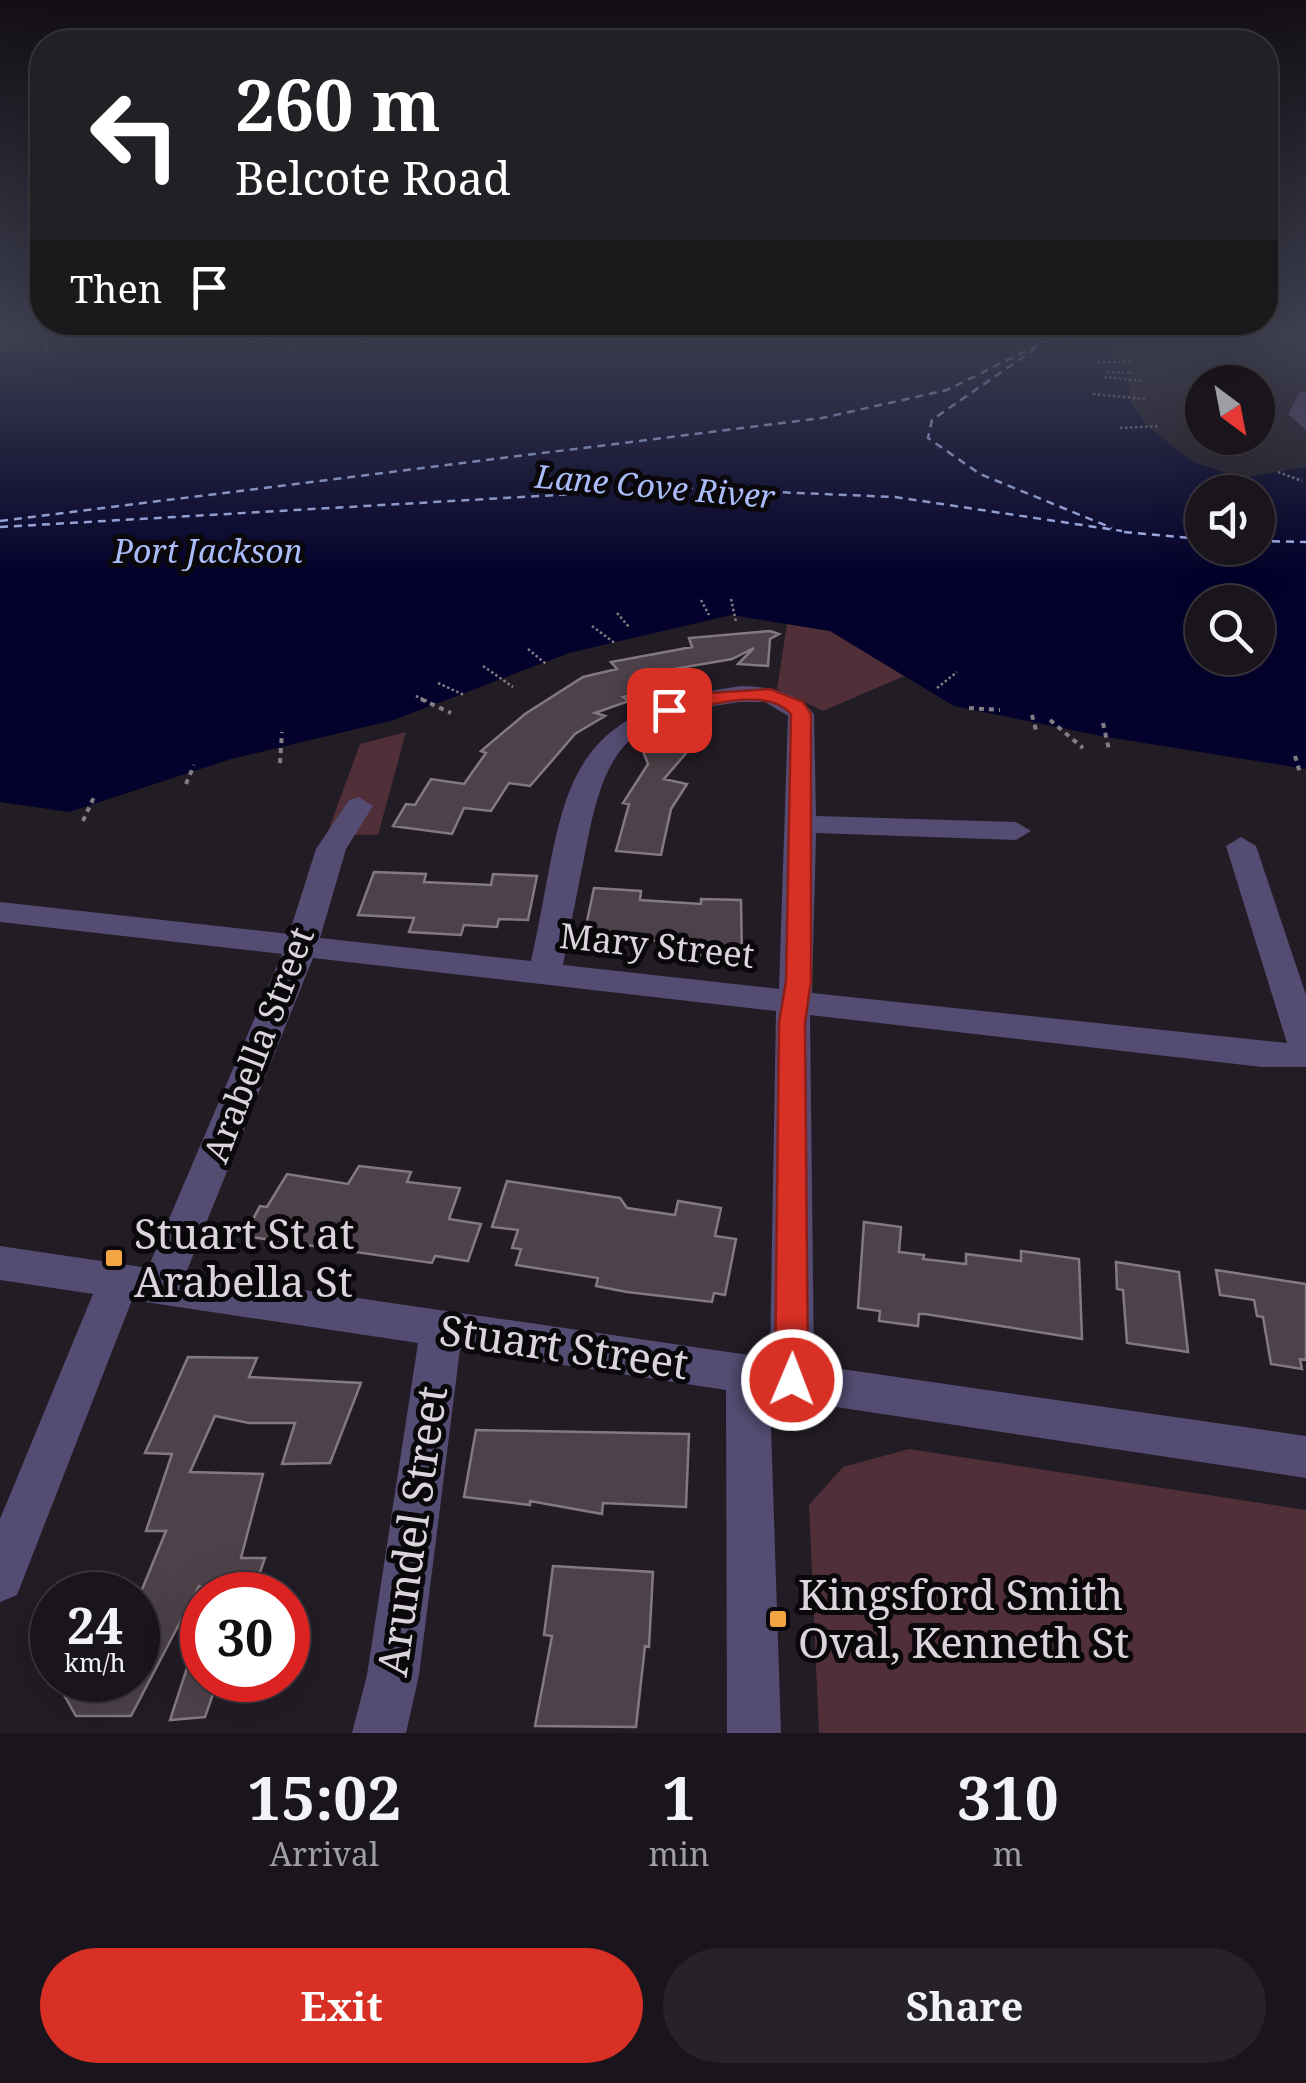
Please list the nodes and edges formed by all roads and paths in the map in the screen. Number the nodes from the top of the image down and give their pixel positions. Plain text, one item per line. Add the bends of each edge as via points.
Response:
1 (1160, 426) dead end
2 (1120, 428) dead end
3 (1278, 472) dead end
4 (1302, 481) dead end
5 (702, 600) dead end
6 (731, 600) dead end
7 (617, 614) dead end
8 (709, 614) dead end
9 (736, 622) dead end
10 (592, 626) dead end
11 (629, 627) dead end
12 (616, 644) dead end
13 (528, 650) dead end
14 (546, 664) dead end
15 (483, 666) dead end
16 (957, 672) dead end
17 (438, 683) dead end
18 (513, 687) dead end
19 (937, 688) dead end
20 (464, 695) dead end
21 (416, 696) dead end
22 (969, 708) dead end
23 (1000, 710) dead end
24 (452, 713) dead end
25 (1032, 715) dead end
26 (1050, 720) dead end
27 (1103, 723) dead end
28 (282, 732) dead end
29 (1037, 734) dead end
30 (1083, 748) dead end
31 (1109, 750) dead end
32 (1294, 756) dead end
33 (280, 764) dead end
34 (194, 766) dead end
35 (1300, 773) dead end
36 (186, 784) dead end
37 (94, 797) dead end
38 (360, 806) dead end
39 (83, 821) dead end
40 (802, 824) junction
41 (1016, 831) dead end
42 (1241, 846) dead end
43 (0, 912) edge
44 (302, 948) junction
45 (546, 974) junction
46 (795, 1002) junction
47 (1306, 1047) edge
48 (1306, 1055) edge
49 (0, 1263) edge
50 (140, 1284) junction
51 (440, 1328) junction
52 (770, 1377) junction
53 (1306, 1457) edge
54 (0, 1578) edge
55 (379, 1733) edge
56 (754, 1733) edge

1 - 2 path
3 - 4 path
5 - 8 path
6 - 9 path
7 - 11 path
10 - 12 path
13 - 14 path
15 - 18 path
16 - 19 path
17 - 20 path
21 - 24 path
22 - 23 path
25 - 29 path
26 - 30 path
27 - 31 path
28 - 33 path
32 - 35 path
34 - 36 path
37 - 39 path
38 - 44 street, Arabella Street via 331,849
40 - 41 street
40 - 45 street via 796,706 770,694 689,703 629,728 596,758 584,786
40 - 46 street
42 - 47 street
43 - 44 street, Mary Street
44 - 45 street, Mary Street
44 - 50 street, Arabella Street
45 - 46 street, Mary Street
46 - 48 street, Mary Street
46 - 52 street
49 - 50 street, Stuart Street
50 - 51 street, Stuart Street
50 - 54 street, Arabella Street
51 - 52 street, Stuart Street
51 - 55 street, Arundel Street via 393,1675
52 - 53 street, Stuart Street
52 - 56 street

